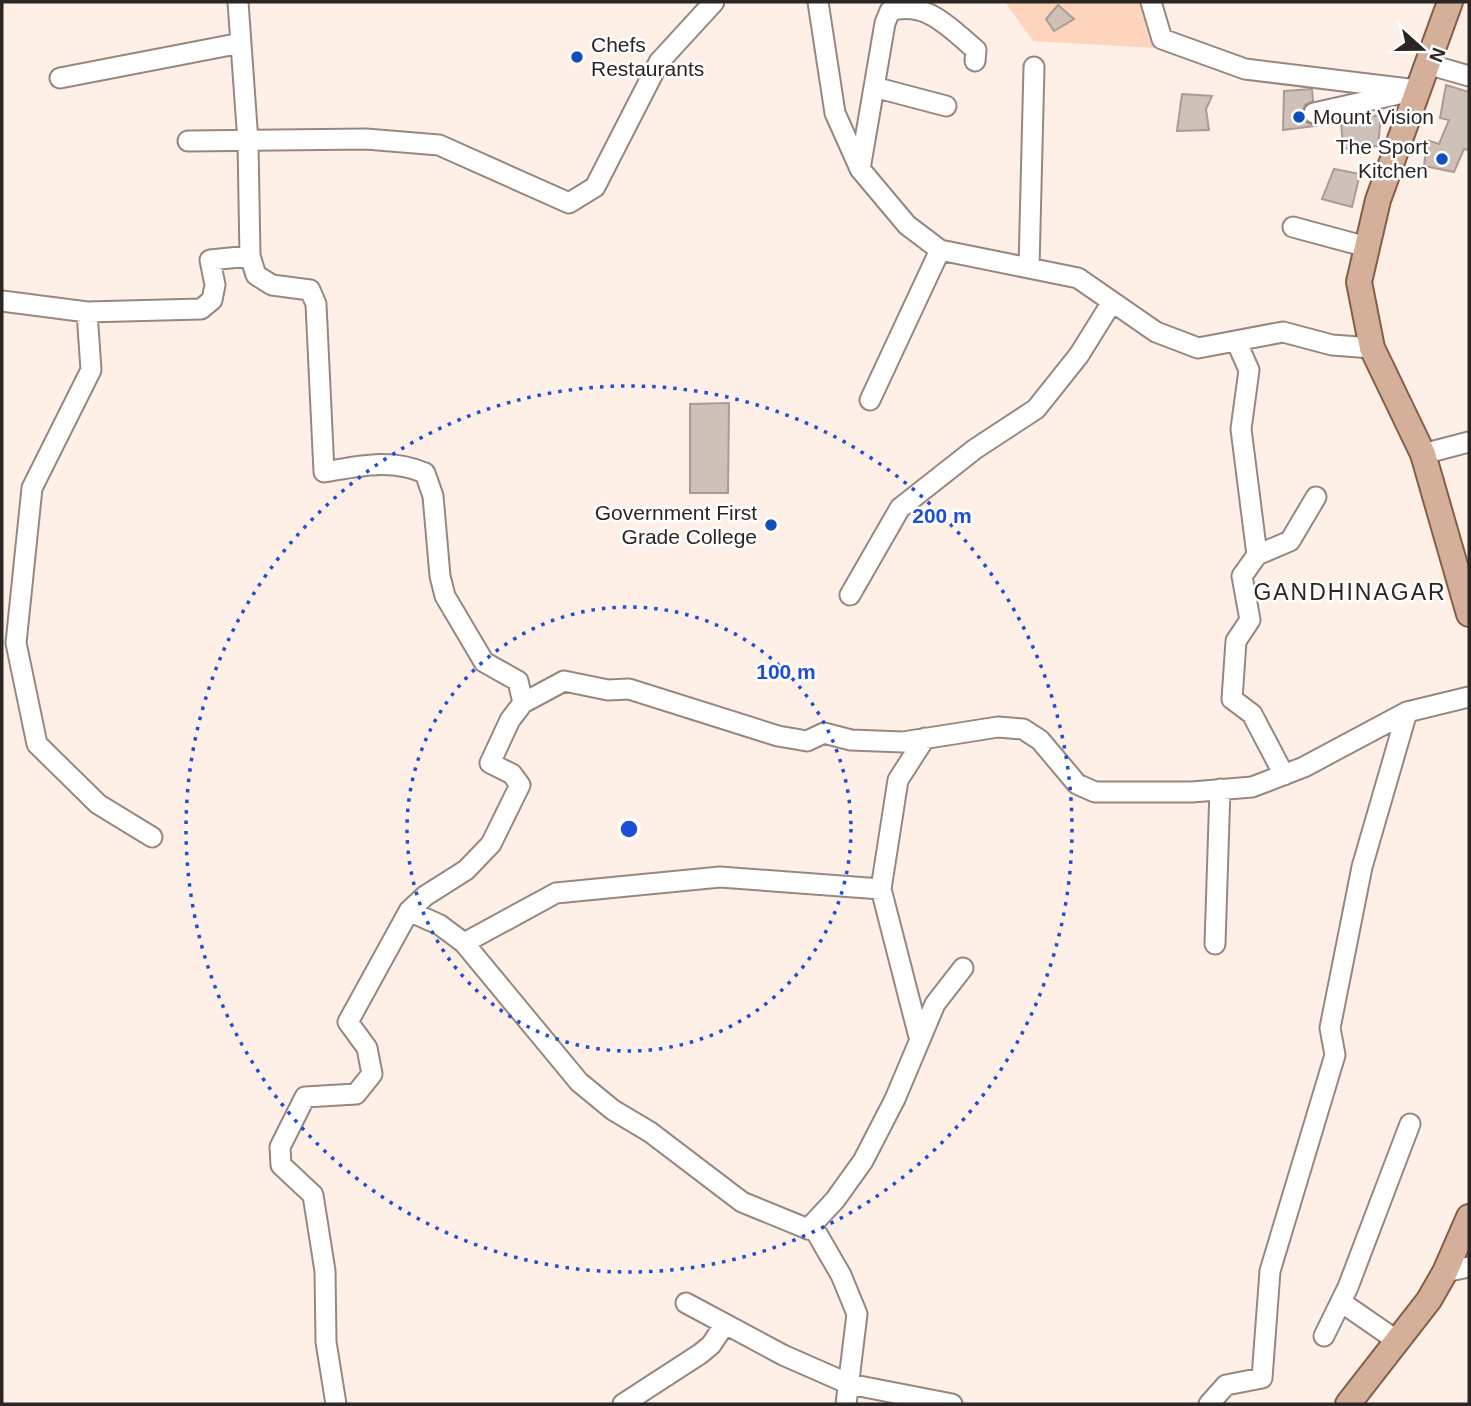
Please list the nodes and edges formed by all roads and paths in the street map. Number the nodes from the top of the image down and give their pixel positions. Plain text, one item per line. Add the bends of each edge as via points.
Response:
1 (238, 2) edge
2 (714, 2) edge
3 (818, 2) edge
4 (1151, 2) edge
5 (1450, 2) edge
6 (241, 43) junction
7 (975, 61) dead end
8 (1427, 64) junction
9 (1034, 66) dead end
10 (1469, 76) edge
11 (60, 78) dead end
12 (874, 87) junction
13 (1418, 90) junction
14 (946, 106) dead end
15 (1314, 113) dead end
16 (188, 141) dead end
17 (248, 142) junction
18 (860, 169) junction
19 (1293, 227) dead end
20 (1367, 247) junction
21 (940, 250) junction
22 (250, 256) junction
23 (1029, 267) junction
24 (2, 301) edge
25 (1112, 302) junction
26 (87, 312) junction
27 (1237, 343) junction
28 (1372, 348) junction
29 (870, 400) dead end
30 (1469, 442) edge
31 (1423, 454) junction
32 (1316, 496) dead end
33 (1257, 555) junction
34 (850, 596) dead end
35 (1469, 614) edge
36 (1469, 697) edge
37 (523, 704) junction
38 (1407, 712) junction
39 (925, 738) junction
40 (1284, 775) junction
41 (1220, 789) junction
42 (152, 837) dead end
43 (881, 889) junction
44 (409, 911) junction
45 (464, 943) junction
46 (1215, 944) dead end
47 (963, 968) dead end
48 (919, 1037) junction
49 (1410, 1124) dead end
50 (1469, 1217) edge
51 (812, 1225) junction
52 (1457, 1270) edge
53 (1341, 1302) junction
54 (685, 1303) dead end
55 (725, 1324) junction
56 (1324, 1335) dead end
57 (1396, 1340) junction
58 (849, 1384) junction
59 (336, 1404) edge
60 (623, 1404) edge
61 (846, 1404) edge
62 (952, 1404) edge
63 (1209, 1404) edge
64 (1348, 1404) edge

1 - 6 street
2 - 17 street via 659,62 595,187 569,203 439,145 366,139
3 - 18 street via 835,113
4 - 13 street via 1162,39 1245,69
5 - 8 main road
6 - 11 street
6 - 17 street
7 - 12 street via 976,50 937,18 912,6 900,8 890,11 885,23
8 - 10 street
8 - 13 main road
9 - 23 street
12 - 14 street
12 - 18 street
13 - 15 street
13 - 20 main road via 1378,200
16 - 17 street
17 - 22 street
18 - 21 street via 907,225
19 - 20 street
20 - 28 main road via 1359,282
21 - 23 street
21 - 29 street
22 - 26 street via 210,260 215,285 212,300 201,309
22 - 37 street via 256,275 272,285 310,290 316,304 324,472 380,463 407,465 425,473 433,496 445,596 484,662 518,681
23 - 25 street via 1079,278
24 - 26 street
25 - 27 street via 1178,342 1198,348
25 - 34 street via 1079,355 1036,409 975,449 900,508
26 - 42 street via 90,370 32,488 16,643 37,744 98,804
27 - 28 street via 1283,332 1332,345
27 - 33 street via 1249,370 1241,429
28 - 31 main road
30 - 31 street
31 - 35 main road
32 - 33 street via 1290,541
33 - 40 street via 1242,576 1250,620 1236,641 1232,699 1252,714
36 - 38 street
37 - 39 street via 564,681 608,690 629,689 807,741 824,733 851,740
37 - 44 street via 510,720 490,763 512,774 520,785 491,844 466,870
38 - 40 street
38 - 63 street via 1362,867 1330,1028 1335,1055 1270,1270 1262,1378 1226,1385
39 - 41 street via 998,727 1023,729 1041,740 1077,783 1095,792
39 - 43 street via 898,780
40 - 41 street via 1252,787
41 - 46 street
43 - 45 street via 720,877 556,893
43 - 48 street
44 - 45 street
44 - 59 street via 348,1022 367,1048 372,1074 356,1094 305,1097 280,1147 281,1165 313,1195 325,1271 326,1342
45 - 51 street via 579,1082 604,1103 742,1202 794,1225 808,1229
47 - 48 street via 935,1004
48 - 51 street via 895,1099 863,1161
49 - 53 street
50 - 52 main road
51 - 58 street via 857,1314
52 - 57 main road
53 - 56 street
53 - 57 street
54 - 55 street
55 - 58 street
55 - 60 street via 700,1354
57 - 64 main road
58 - 61 street
58 - 62 street

